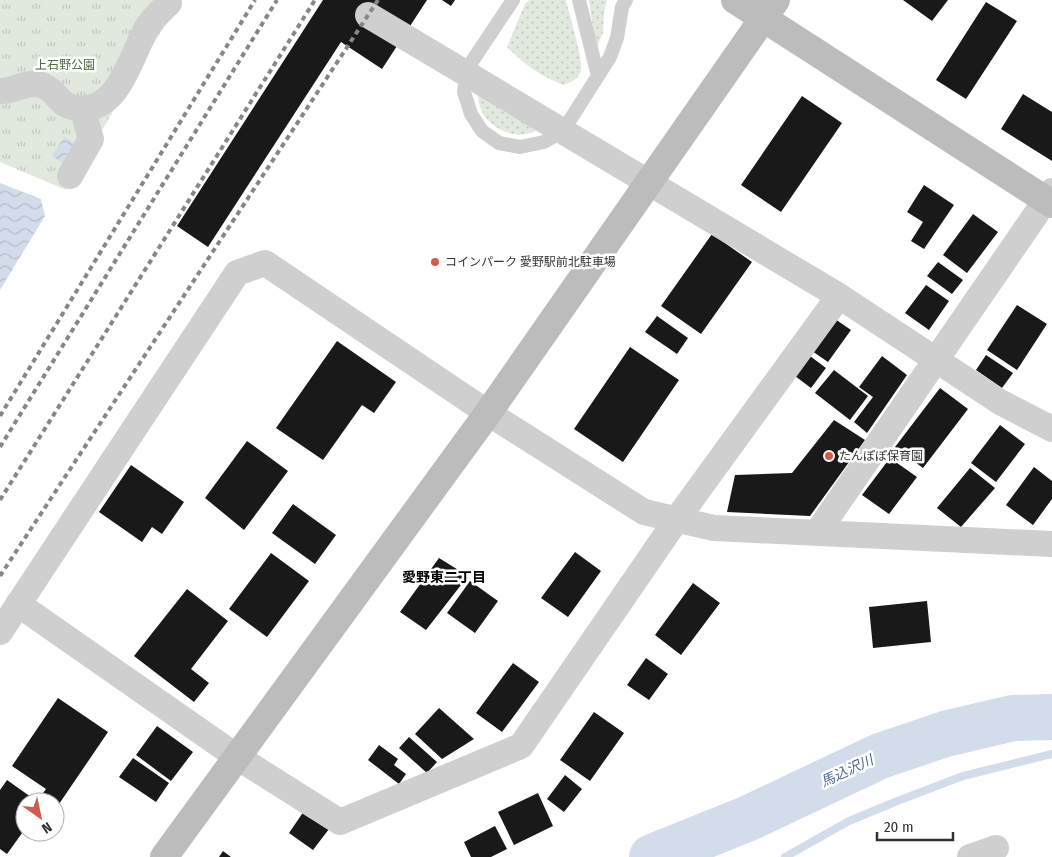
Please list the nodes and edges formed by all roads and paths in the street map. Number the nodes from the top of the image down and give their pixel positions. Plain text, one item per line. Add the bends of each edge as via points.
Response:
1 (513, 0) edge
2 (579, 0) edge
3 (626, 0) edge
4 (736, 0) edge
5 (169, 3) dead end
6 (770, 10) edge
7 (368, 14) dead end
8 (598, 76) junction
9 (0, 91) edge
10 (82, 108) junction
11 (70, 176) dead end
12 (1050, 199) edge
13 (839, 296) junction
14 (935, 360) junction
15 (488, 413) junction
16 (1052, 429) edge
17 (677, 519) junction
18 (817, 532) junction
19 (1052, 544) edge
20 (18, 604) junction
21 (0, 632) edge
22 (237, 757) junction
23 (996, 848) dead end
24 (164, 857) edge
25 (970, 857) edge

1 - 8 lane via 467,69 464,92 471,114 482,131 506,145 520,147 544,142 563,130
2 - 8 lane
3 - 8 lane via 617,38
4 - 6 street
5 - 10 street via 146,29 122,82 98,104
6 - 12 street
6 - 15 street
7 - 13 street
9 - 10 street via 38,84 66,105
10 - 11 street via 91,139
12 - 14 street
13 - 14 street
13 - 17 street
14 - 16 street via 1000,402
14 - 18 street
15 - 17 street via 644,512
15 - 20 street via 265,263 237,273
15 - 22 street
17 - 18 street via 714,528
17 - 22 street via 521,746 340,822
18 - 19 street
20 - 21 street
20 - 22 street
22 - 24 street
23 - 25 street

